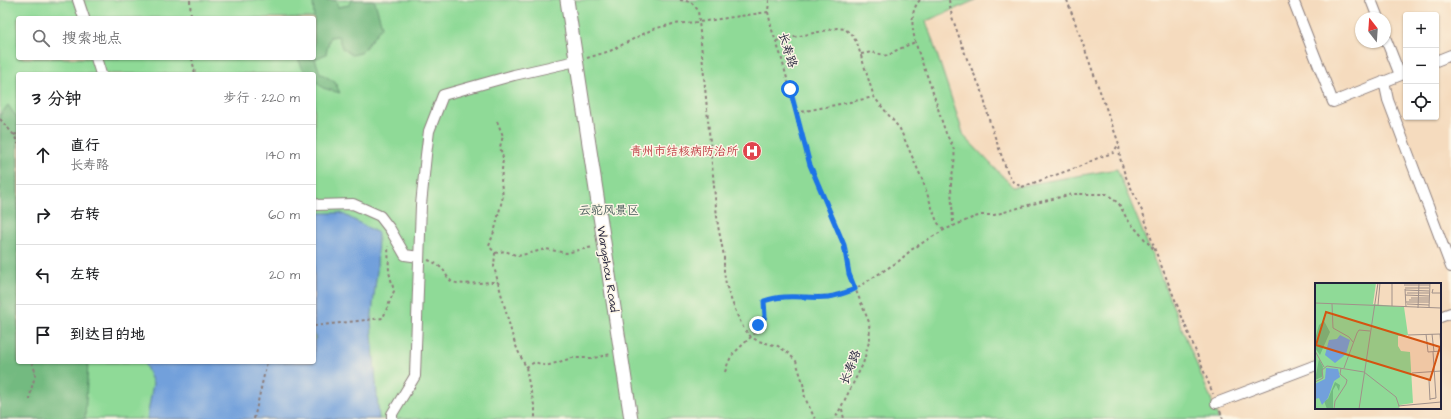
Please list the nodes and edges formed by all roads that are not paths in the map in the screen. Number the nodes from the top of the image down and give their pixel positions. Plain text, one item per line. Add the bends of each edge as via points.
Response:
1 (78, 0) edge
2 (567, 0) edge
3 (1293, 0) edge
4 (1371, 0) edge
5 (1376, 12) edge
6 (83, 16) edge
7 (1390, 48) edge
8 (1451, 55) edge
9 (97, 60) edge
10 (1439, 60) edge
11 (576, 61) junction
12 (100, 72) edge
13 (1403, 74) edge
14 (1384, 82) junction
15 (316, 204) edge
16 (419, 257) junction
17 (1451, 267) edge
18 (1451, 313) edge
19 (1441, 317) edge
20 (1315, 364) edge
21 (1216, 403) road end
22 (392, 419) edge
23 (631, 419) edge

1 - 6 street
2 - 11 street, Wangshou Road
3 - 14 street via 1333,102
4 - 5 street
7 - 13 street
8 - 10 street
9 - 12 street
11 - 16 street via 443,95 429,131 421,205
11 - 23 street, Wangshou Road
13 - 14 street
14 - 17 street via 1388,100
15 - 16 street via 354,204 380,216 405,256
16 - 22 street via 416,376 392,414
18 - 19 street
20 - 21 street

